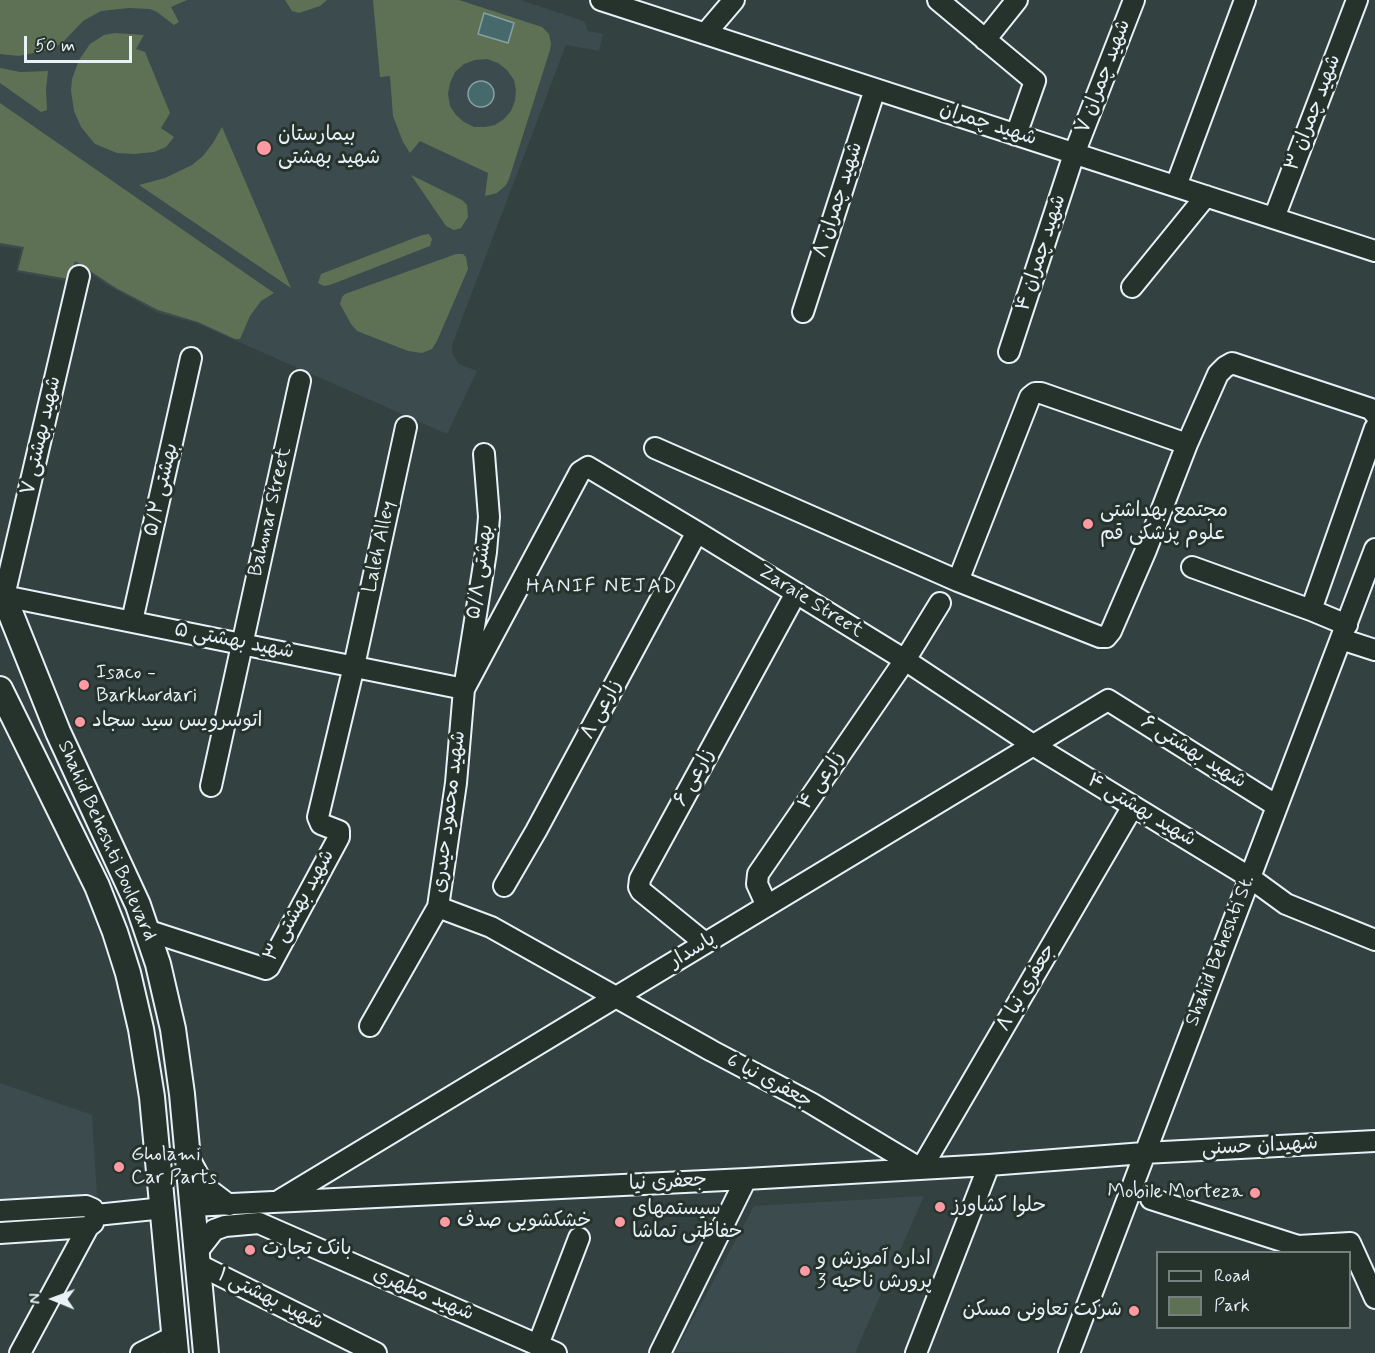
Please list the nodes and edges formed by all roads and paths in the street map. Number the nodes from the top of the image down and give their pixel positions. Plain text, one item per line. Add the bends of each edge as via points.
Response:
1 (601, 0) edge
2 (734, 0) edge
3 (939, 0) edge
4 (1017, 0) edge
5 (1134, 0) edge
6 (1245, 0) edge
7 (1351, 2) edge
8 (705, 34) junction
9 (985, 39) junction
10 (875, 89) junction
11 (1016, 135) junction
12 (1074, 153) junction
13 (1176, 186) junction
14 (1206, 196) junction
15 (1274, 218) junction
16 (1375, 251) edge
17 (79, 276) dead end
18 (1131, 288) dead end
19 (803, 312) dead end
20 (1009, 352) dead end
21 (191, 358) dead end
22 (300, 381) dead end
23 (1375, 414) edge
24 (406, 427) dead end
25 (1375, 428) edge
26 (1187, 444) junction
27 (655, 448) dead end
28 (484, 454) dead end
29 (697, 532) junction
30 (1375, 549) edge
31 (1192, 567) dead end
32 (958, 582) junction
33 (2, 591) edge
34 (796, 593) junction
35 (940, 603) dead end
36 (1311, 610) junction
37 (132, 621) junction
38 (1344, 632) junction
39 (242, 644) junction
40 (1375, 650) edge
41 (905, 660) junction
42 (354, 666) junction
43 (0, 689) edge
44 (464, 689) junction
45 (1108, 700) joint
46 (1033, 745) junction
47 (211, 786) dead end
48 (1133, 806) junction
49 (1277, 806) junction
50 (1249, 878) junction
51 (504, 886) dead end
52 (767, 906) junction
53 (438, 907) junction
54 (146, 930) junction
55 (1375, 940) edge
56 (705, 943) junction
57 (616, 997) junction
58 (370, 1026) dead end
59 (186, 1142) junction
60 (1375, 1142) edge
61 (1144, 1153) junction
62 (988, 1165) junction
63 (921, 1169) junction
64 (746, 1179) junction
65 (1151, 1199) dead end
66 (278, 1201) junction
67 (258, 1203) junction
68 (229, 1204) junction
69 (191, 1206) junction
70 (164, 1208) junction
71 (0, 1211) edge
72 (92, 1221) junction
73 (259, 1223) junction
74 (0, 1233) edge
75 (579, 1238) dead end
76 (196, 1258) junction
77 (1375, 1298) edge
78 (176, 1345) edge
79 (538, 1345) junction
80 (21, 1353) edge
81 (141, 1353) edge
82 (206, 1353) edge
83 (376, 1353) edge
84 (556, 1353) edge
85 (660, 1353) edge
86 (916, 1353) edge
87 (1069, 1353) edge

1 - 8 street, شهید چمران
2 - 8 street
3 - 9 street
4 - 9 street
5 - 12 street, شهید چمران ۷
6 - 13 street
7 - 15 street, شهید چمران ۳
8 - 10 street, شهید چمران
9 - 11 street via 1035,81
10 - 11 street, شهید چمران
10 - 19 street, شهید چمران ۸
11 - 12 street, شهید چمران
12 - 13 street, شهید چمران
12 - 20 street, شهید چمران ۴
13 - 14 street, شهید چمران
14 - 15 street, شهید چمران
14 - 18 street
15 - 16 street, شهید چمران
17 - 33 street, شهید بهشتی ۷
21 - 37 street, بهشتی ۵/۲
22 - 39 street, Bahonar Street
23 - 26 street via 1371,409 1233,363 1218,374
24 - 42 street, Laleh Alley
25 - 36 street
26 - 32 street via 1035,393 1030,397
26 - 32 street via 1146,550 1106,636
27 - 32 street
28 - 44 street, بهشتی ۵/۸ via 489,517
29 - 34 street, Zaraie Street
29 - 44 street, Zaraie Street via 588,467 583,468
29 - 51 street, زارعی ۸
30 - 38 street, Shahid Beheshti St.
31 - 36 street
33 - 37 street, شهید بهشتی ۵
33 - 54 main road, Shahid Beheshti Boulevard via 58,732
34 - 41 street, Zaraie Street
34 - 56 street, زارعی ۶ via 640,879 641,891
35 - 41 street
36 - 38 street
37 - 39 street, شهید بهشتی ۵
38 - 40 street
38 - 49 street, Shahid Beheshti St.
39 - 42 street, شهید بهشتی ۵
39 - 47 street, Bahonar Street
41 - 46 street, Zaraie Street
41 - 52 street, زارعی ۴ via 758,874
42 - 44 street, شهید بهشتی ۵
42 - 54 street, شهید بهشتی ۳ via 318,817 321,824 339,831 339,837 269,967 261,968
43 - 70 main road, Shahid Beheshti Boulevard via 97,886 115,932 141,1029
44 - 53 street, شهید محمود حیدری via 456,783
45 - 46 street, پاسدار
45 - 49 street, شهید بهشتی ۶
46 - 48 street, شهید بهشتی ۴
46 - 52 street, پاسدار
48 - 50 street, شهید بهشتی ۴
48 - 63 street, جعفری نیا ۸
49 - 50 street, Shahid Beheshti St.
50 - 55 street via 1286,904
50 - 61 street, Shahid Beheshti St.
52 - 56 street, پاسدار
53 - 57 street, جعفری نیا 6 via 491,927
53 - 58 street, شهید محمود حیدری
54 - 59 main road, Shahid Beheshti Boulevard via 173,1029
56 - 57 street, پاسدار
57 - 63 street, جعفری نیا 6 via 811,1103
57 - 66 street, پاسدار
59 - 68 street via 198,1178
59 - 69 main road, Shahid Beheshti Boulevard
60 - 61 street, شهیدان حسنی
61 - 62 street, جعفری نیا
61 - 87 street, Shahid Beheshti St.
62 - 63 street, جعفری نیا
62 - 86 street
63 - 64 street, جعفری نیا
64 - 66 street, جعفری نیا
64 - 85 street
65 - 77 street via 1298,1246 1350,1243
66 - 67 street, جعفری نیا
67 - 68 street, جعفری نیا
67 - 73 street
68 - 69 street, جعفری نیا
69 - 70 main road
69 - 76 main road, Shahid Beheshti Boulevard
70 - 72 street
70 - 78 main road, Shahid Beheshti Boulevard
71 - 72 street via 86,1206 93,1209
72 - 74 street
72 - 80 street
73 - 76 street, شهید مطهری via 214,1230
73 - 79 street, شهید مطهری
75 - 79 street
76 - 82 main road, Shahid Beheshti Boulevard
76 - 83 street, شهید بهشتی ۱
78 - 81 street
79 - 84 street, شهید مطهری

